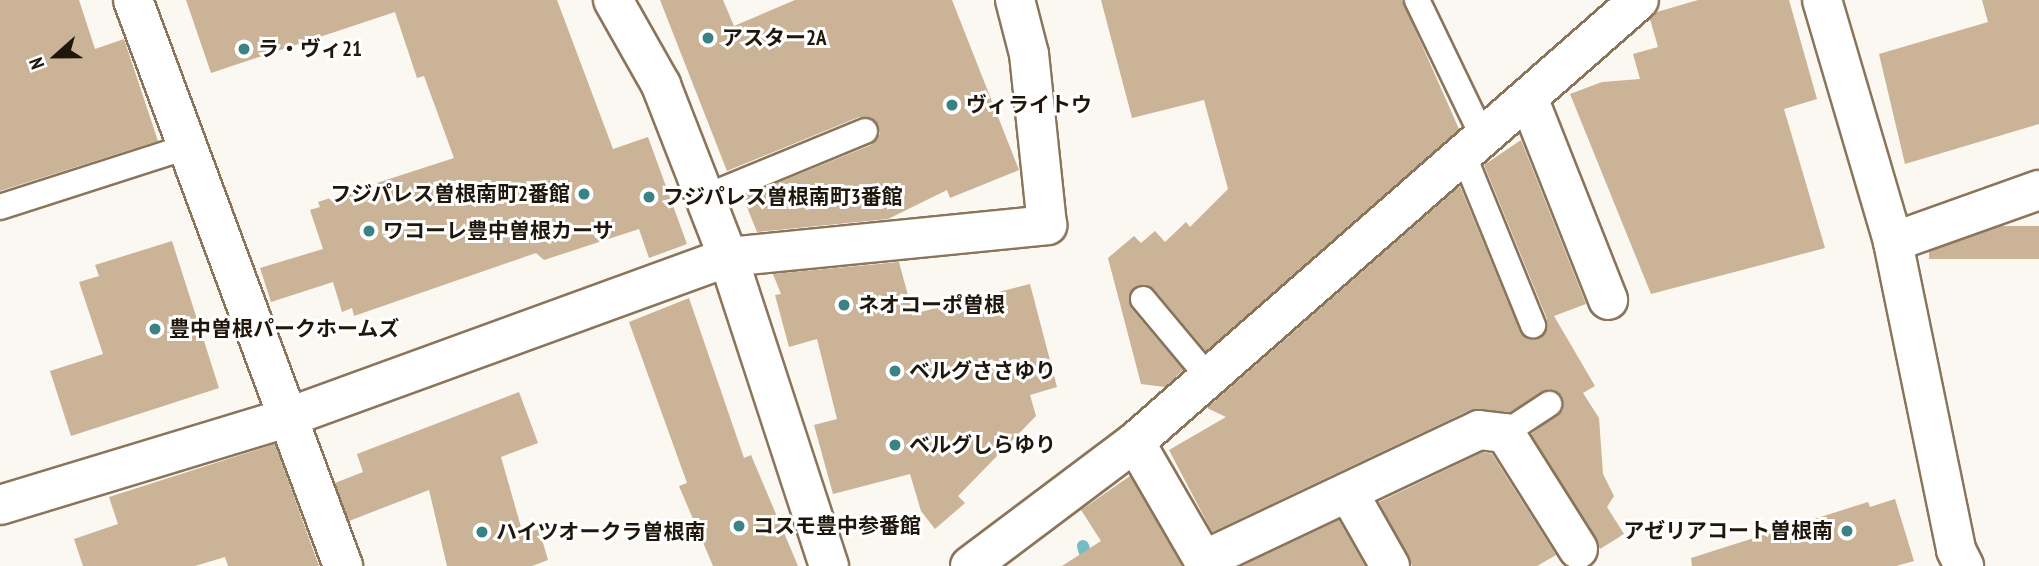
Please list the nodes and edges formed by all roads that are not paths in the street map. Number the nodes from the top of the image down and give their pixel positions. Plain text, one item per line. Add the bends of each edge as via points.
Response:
1 (133, 0) edge
2 (613, 0) edge
3 (1015, 0) edge
4 (1417, 0) edge
5 (1639, 0) edge
6 (1822, 0) edge
7 (1529, 100) junction
8 (865, 131) dead end
9 (187, 147) junction
10 (1474, 147) junction
11 (2039, 190) edge
12 (705, 197) junction
13 (0, 207) edge
14 (1894, 242) junction
15 (728, 257) junction
16 (1143, 299) dead end
17 (1608, 300) dead end
18 (1533, 325) dead end
19 (1209, 378) junction
20 (1549, 404) dead end
21 (286, 418) junction
22 (1505, 433) junction
23 (1135, 442) junction
24 (1348, 492) junction
25 (0, 505) edge
26 (1578, 549) dead end
27 (1205, 563) edge
28 (343, 566) edge
29 (829, 566) edge
30 (971, 566) edge
31 (1390, 566) edge
32 (1964, 566) edge

1 - 9 street
2 - 12 street via 661,85
3 - 15 street via 1029,54 1047,225
4 - 10 lane
5 - 7 street
6 - 14 street
7 - 10 street
7 - 17 street
8 - 12 lane
9 - 13 lane
9 - 21 street
10 - 18 lane
10 - 19 street
11 - 14 street
12 - 15 street
14 - 32 street via 1956,550
15 - 21 street
15 - 29 street
16 - 19 lane
19 - 23 street
20 - 22 lane
21 - 25 street
21 - 28 street
22 - 24 street via 1479,430
22 - 26 street
23 - 27 street
23 - 30 street
24 - 27 street
24 - 31 street

